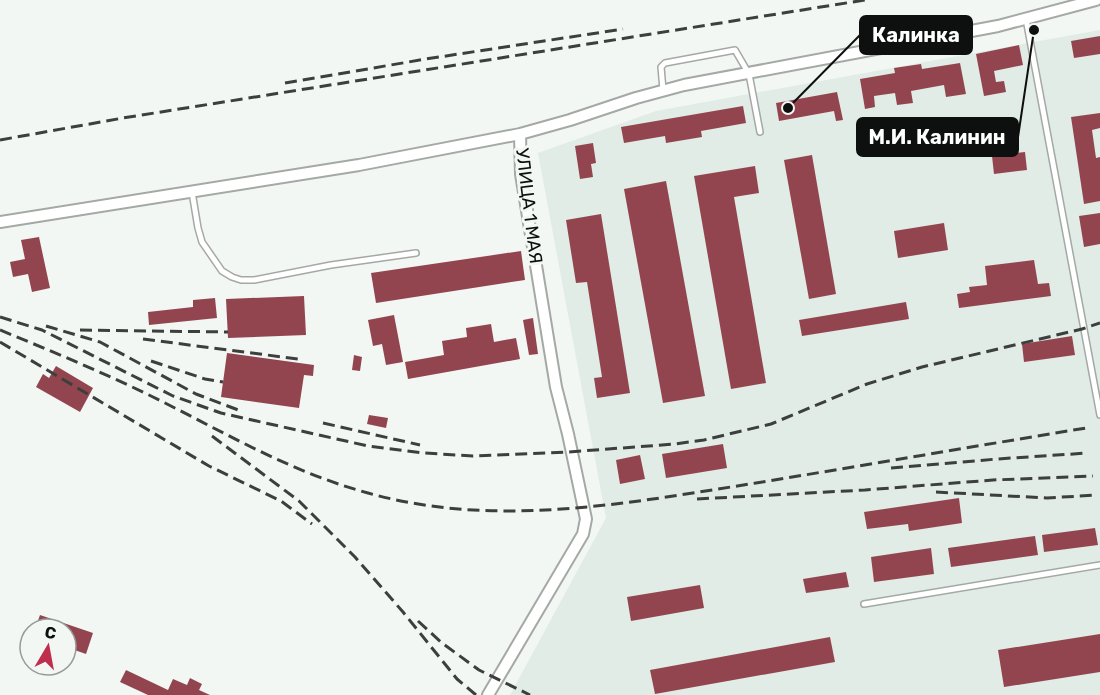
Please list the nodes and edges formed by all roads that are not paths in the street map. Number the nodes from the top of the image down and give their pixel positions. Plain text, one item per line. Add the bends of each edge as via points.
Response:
1 (1096, 0) edge
2 (1026, 19) junction
3 (749, 74) junction
4 (663, 90) junction
5 (760, 132) dead end
6 (520, 134) junction
7 (192, 192) junction
8 (0, 222) edge
9 (416, 252) dead end
10 (1100, 415) edge
11 (1100, 565) edge
12 (864, 604) dead end
13 (488, 695) edge

1 - 2 street, УЛИЦА 1 МАЯ
2 - 3 street, УЛИЦА 1 МАЯ
2 - 10 lane
3 - 4 street, УЛИЦА 1 МАЯ
3 - 4 lane via 735,50 665,63 661,67
3 - 5 lane
4 - 6 street, УЛИЦА 1 МАЯ
6 - 7 street
6 - 13 street, УЛИЦА 1 МАЯ via 521,174 556,387 586,519 583,534
7 - 8 street
7 - 9 lane via 202,242 222,271 241,280
11 - 12 lane

